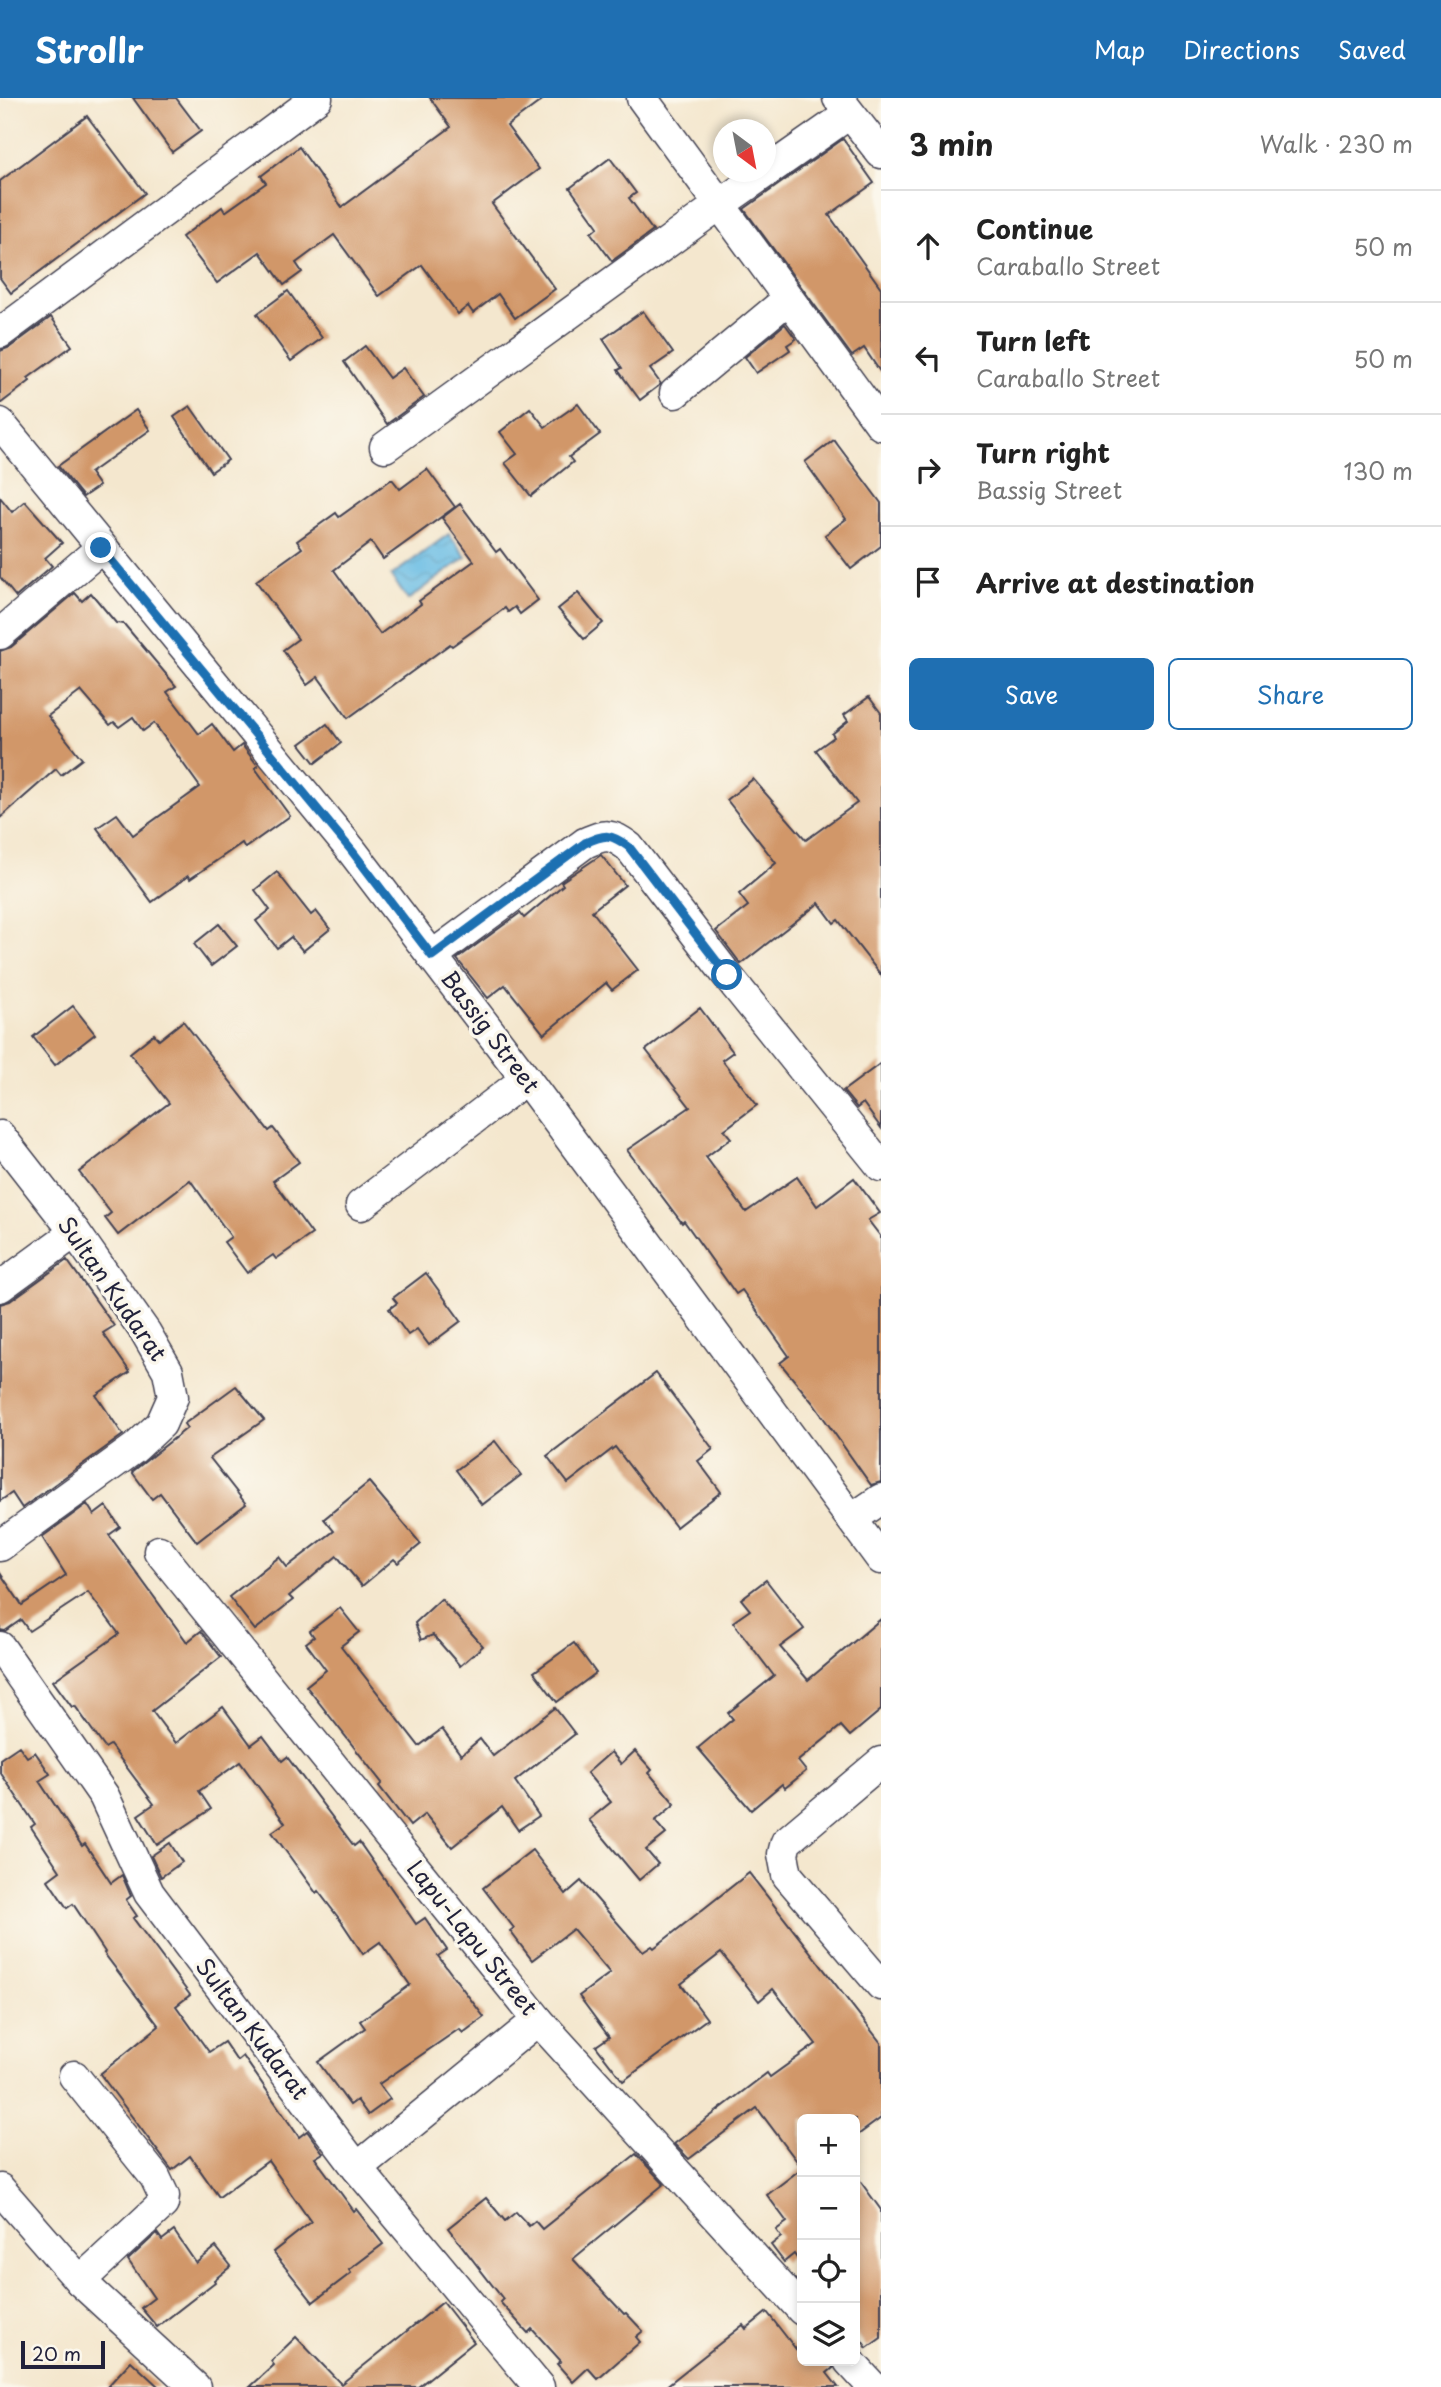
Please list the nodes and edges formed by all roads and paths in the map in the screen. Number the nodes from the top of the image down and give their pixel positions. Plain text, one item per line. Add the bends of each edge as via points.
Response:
1 (317, 98) edge
2 (642, 98) edge
3 (844, 106) edge
4 (881, 153) edge
5 (719, 205) junction
6 (788, 299) junction
7 (0, 333) edge
8 (676, 393) dead end
9 (0, 423) edge
10 (881, 425) edge
11 (385, 447) dead end
12 (101, 548) junction
13 (0, 634) edge
14 (432, 956) junction
15 (526, 1079) junction
16 (0, 1136) edge
17 (881, 1166) edge
18 (361, 1205) dead end
19 (75, 1232) junction
20 (0, 1287) edge
21 (881, 1499) edge
22 (852, 1519) junction
23 (0, 1546) edge
24 (159, 1551) dead end
25 (881, 1559) edge
26 (0, 1647) edge
27 (881, 1762) edge
28 (881, 1985) edge
29 (538, 2020) junction
30 (75, 2076) dead end
31 (357, 2168) junction
32 (0, 2189) edge
33 (80, 2281) junction
34 (797, 2305) edge
35 (854, 2366) edge
36 (195, 2387) edge
37 (539, 2387) edge
38 (873, 2387) edge

1 - 7 street
2 - 5 street
3 - 4 street
3 - 5 street
5 - 6 street
5 - 11 street
6 - 8 street
6 - 10 street
9 - 12 street, Bassig Street
12 - 13 street
12 - 14 street, Bassig Street via 352,851
14 - 15 street, Bassig Street
14 - 17 street via 585,843 603,835 615,836 629,847
15 - 18 street
15 - 22 street, Bassig Street
16 - 19 street, Sultan Kudarat
19 - 20 street
19 - 23 street, Sultan Kudarat via 146,1333 168,1371 173,1397 160,1424 135,1448
21 - 22 street
22 - 25 street, Bassig Street
24 - 29 street, Lapu-Lapu Street
26 - 31 street, Sultan Kudarat via 104,1796 149,1893
27 - 28 street via 786,1842 783,1854 788,1875
29 - 31 street
29 - 34 street, Lapu-Lapu Street
30 - 33 street via 155,2177 164,2196 163,2204
31 - 37 street, Sultan Kudarat
32 - 33 street
33 - 36 street
35 - 38 street

